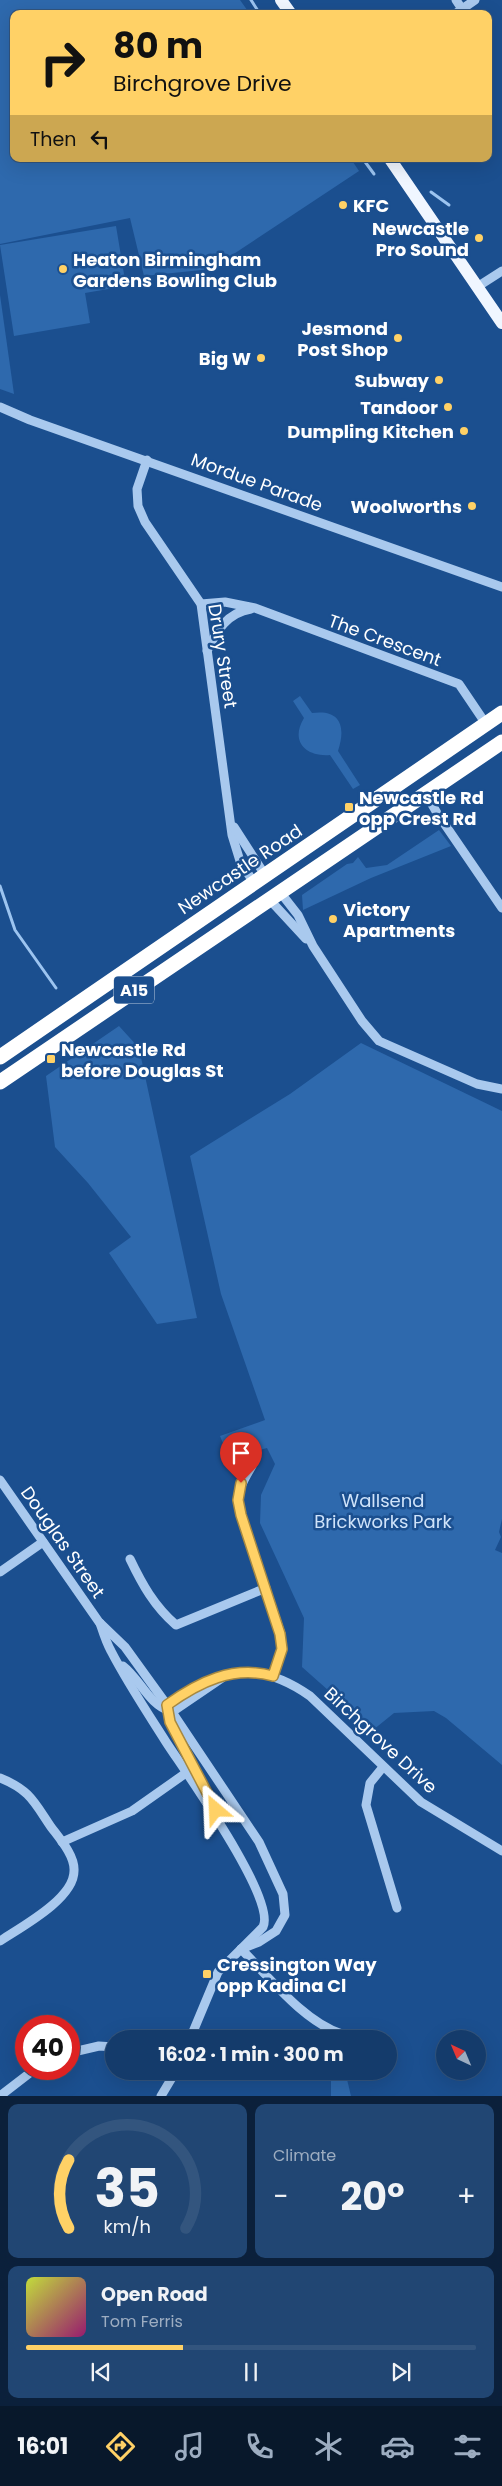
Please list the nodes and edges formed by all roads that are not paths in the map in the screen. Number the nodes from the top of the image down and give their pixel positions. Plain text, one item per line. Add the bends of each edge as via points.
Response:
1 (475, 0) edge
2 (462, 10) edge
3 (392, 162) edge
4 (502, 271) edge
5 (477, 287) junction
6 (502, 323) edge
7 (0, 406) edge
8 (147, 460) junction
9 (502, 588) edge
10 (201, 604) junction
11 (254, 608) junction
12 (207, 651) junction
13 (502, 713) edge
14 (486, 724) junction
15 (502, 742) edge
16 (426, 794) junction
17 (230, 815) junction
18 (259, 879) junction
19 (275, 895) junction
20 (502, 908) edge
21 (313, 946) junction
22 (0, 1057) edge
23 (0, 1082) edge
24 (502, 1089) edge
25 (252, 1466) dead end
26 (0, 1480) edge
27 (43, 1542) junction
28 (130, 1559) dead end
29 (0, 1572) edge
30 (266, 1588) junction
31 (100, 1622) junction
32 (116, 1661) junction
33 (273, 1676) junction
34 (169, 1709) junction
35 (383, 1767) junction
36 (186, 1773) junction
37 (0, 1778) edge
38 (227, 1835) junction
39 (62, 1842) junction
40 (502, 1851) edge
41 (397, 1908) dead end
42 (0, 1941) edge
43 (241, 1949) junction
44 (194, 2030) edge
45 (330, 2030) edge
46 (105, 2046) edge
47 (80, 2050) edge
48 (17, 2080) edge
49 (171, 2080) edge
50 (2, 2090) edge
51 (161, 2096) edge

1 - 2 street
3 - 5 main road
4 - 5 street
5 - 6 main road
7 - 8 street, Mordue Parade via 30,420
8 - 9 street, Mordue Parade
8 - 10 street, Drury Street via 137,489 138,506 145,522
10 - 11 street, The Crescent via 225,602
10 - 12 street, Drury Street
11 - 12 street via 242,610 222,623
11 - 14 street, The Crescent via 459,684
12 - 17 street, Drury Street
13 - 14 highway, Newcastle Road / A15
14 - 18 highway, Newcastle Road / A15
15 - 16 highway, A15
16 - 19 highway, A15
16 - 20 street
17 - 18 street, Drury Street
17 - 18 street, Drury Street via 237,853
18 - 19 highway
18 - 22 highway, Newcastle Road / A15
19 - 21 street
19 - 21 street via 298,916
19 - 23 highway, A15
21 - 24 street via 362,1021 379,1041 478,1084
25 - 30 street via 241,1483 238,1500
26 - 27 street, Douglas Street
27 - 29 street
27 - 31 street, Douglas Street
28 - 30 street via 142,1586 163,1614 176,1624
30 - 33 street via 282,1649
31 - 32 street, Douglas Street
31 - 34 street, Douglas Street via 125,1647
32 - 34 street via 133,1675 155,1702
32 - 36 street, Douglas Street
33 - 34 street, Birchgrove Drive via 257,1672 216,1676 200,1683
33 - 35 street, Birchgrove Drive via 310,1696
34 - 38 street via 170,1722
34 - 43 street, Douglas Street via 248,1823 283,1894 286,1914 280,1927 259,1942
35 - 40 street, Birchgrove Drive via 426,1806
35 - 41 street via 370,1783 366,1805
36 - 38 street, Douglas Street
36 - 39 street via 132,1812
37 - 39 street via 26,1791
38 - 43 street, Douglas Street via 251,1880 265,1918 263,1927
39 - 42 street via 74,1871 65,1894
43 - 44 street via 218,1972
43 - 45 street via 313,2018
46 - 47 street
48 - 50 street
49 - 51 street

